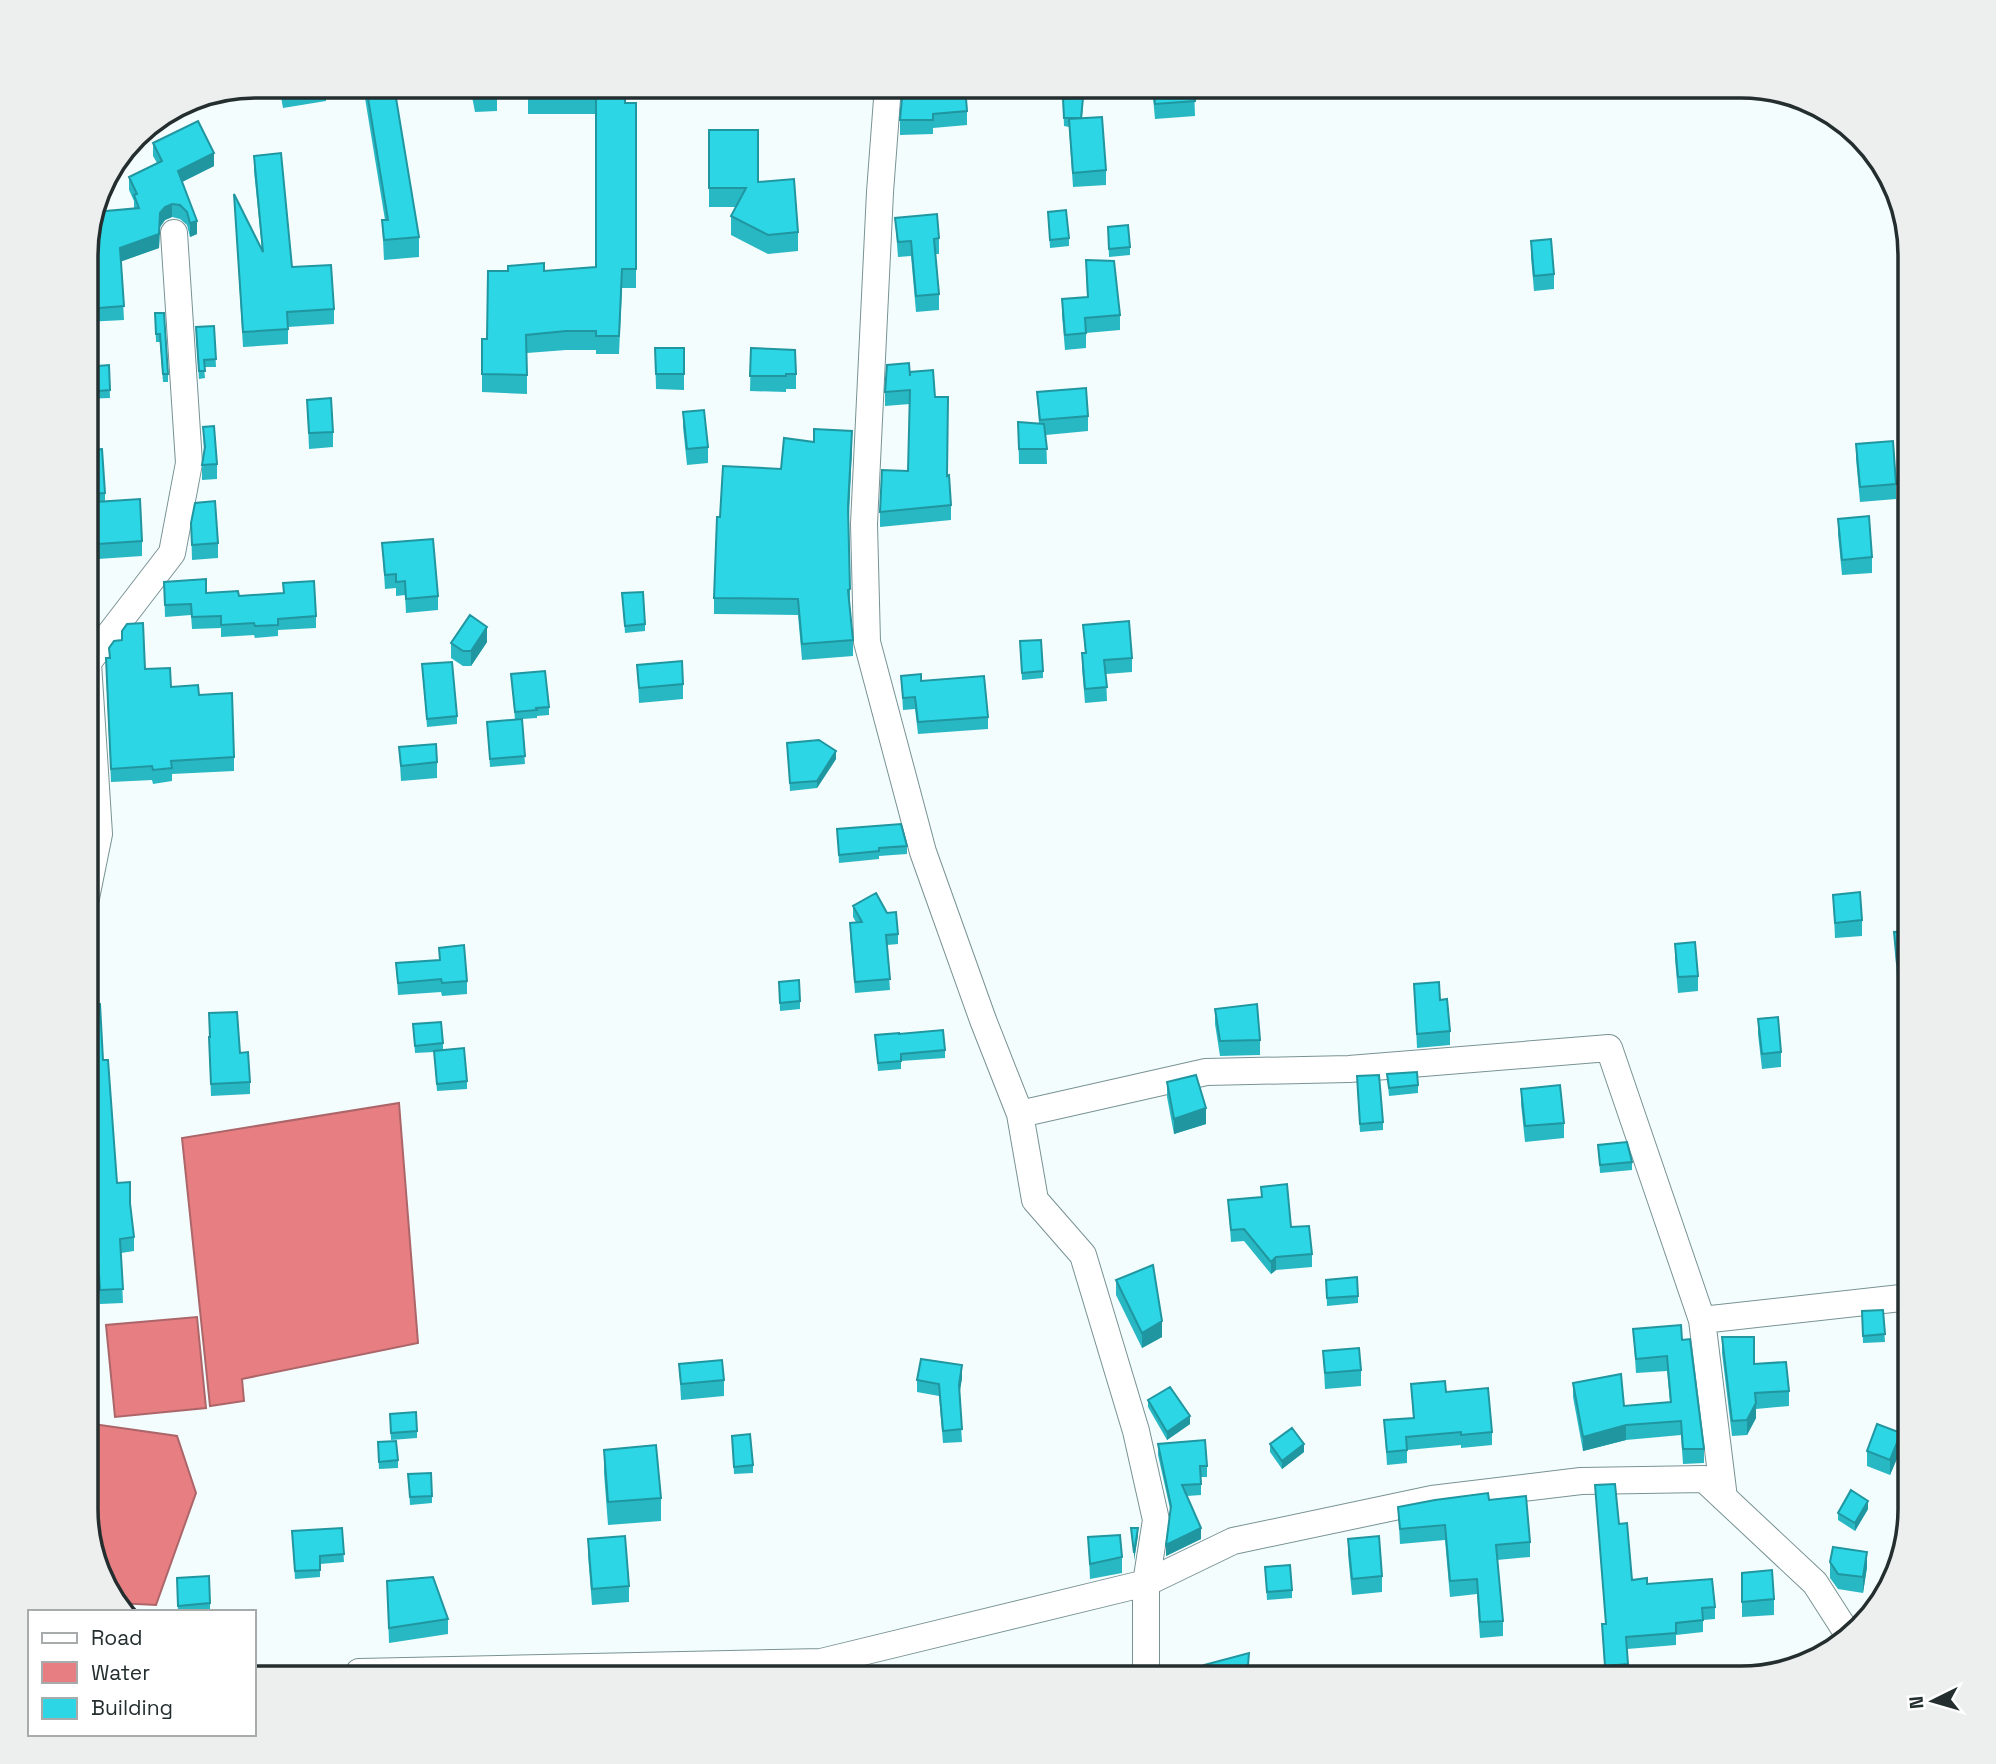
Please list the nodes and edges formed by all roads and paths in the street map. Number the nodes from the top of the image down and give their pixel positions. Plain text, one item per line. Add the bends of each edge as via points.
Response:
1 (887, 98) edge
2 (174, 233) dead end
3 (98, 649) edge
4 (98, 817) edge
5 (98, 839) edge
6 (1020, 1114) junction
7 (1898, 1298) edge
8 (1702, 1320) junction
9 (1724, 1497) junction
10 (1146, 1583) junction
11 (1844, 1628) edge
12 (636, 1666) edge
13 (1146, 1666) edge

1 - 6 street via 864,524 867,642 923,852
2 - 3 street via 189,463 172,553
4 - 5 street
6 - 8 street via 1206,1072 1349,1069 1609,1048
6 - 10 street via 1035,1200 1083,1255 1136,1431 1156,1520
7 - 8 street
8 - 9 street
9 - 10 street via 1704,1479 1581,1480 1432,1499 1233,1541
9 - 11 street via 1815,1583
10 - 12 street via 821,1662
10 - 13 street

